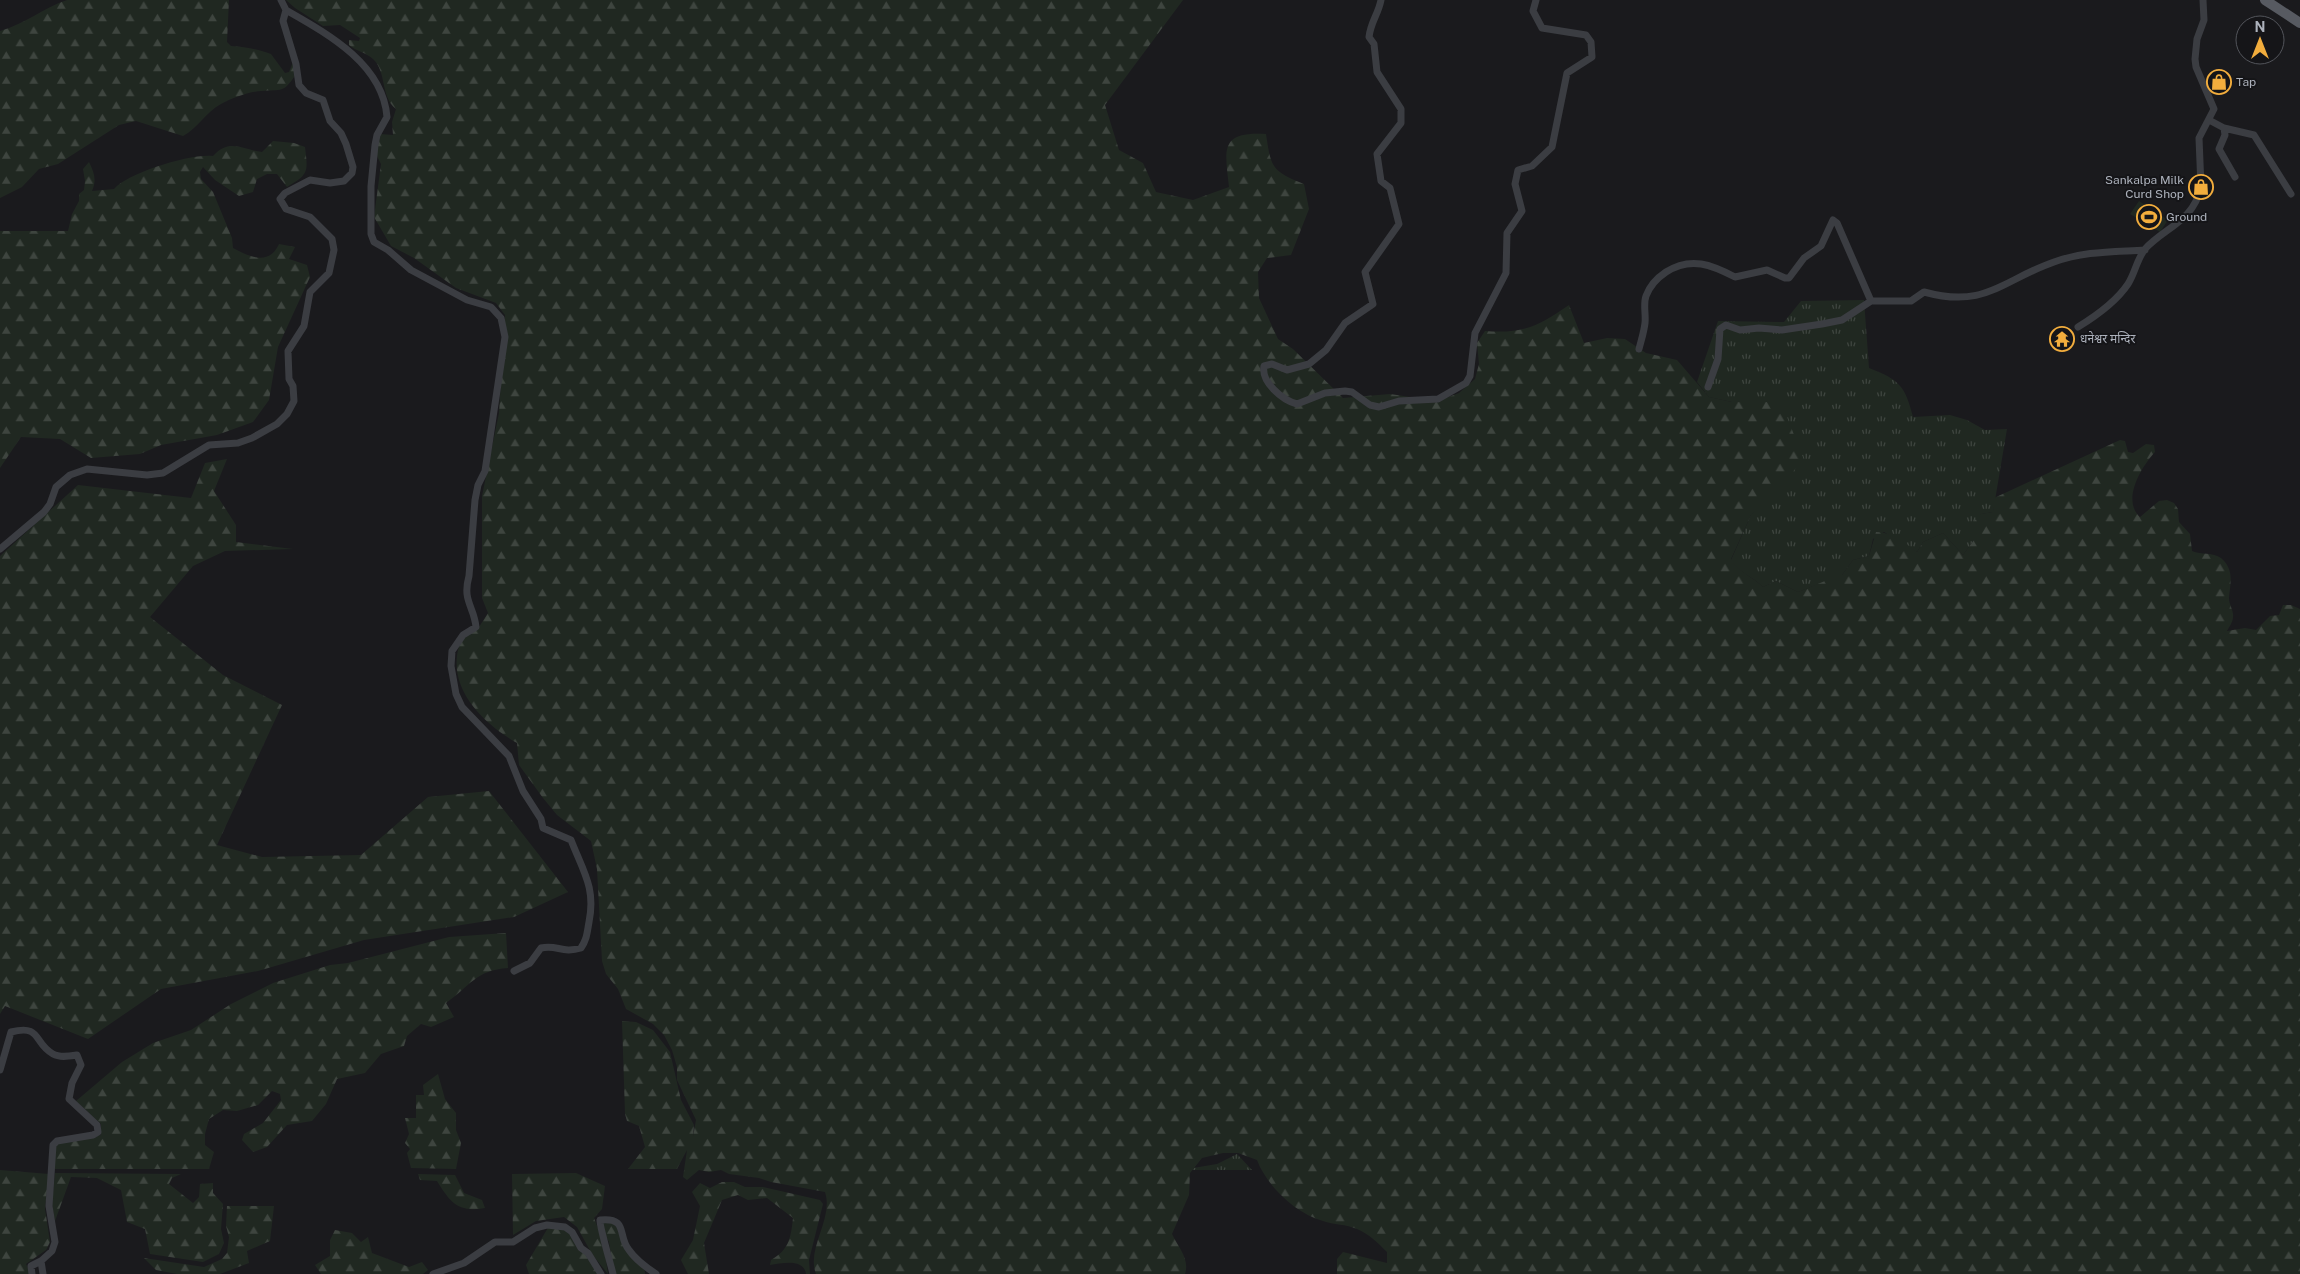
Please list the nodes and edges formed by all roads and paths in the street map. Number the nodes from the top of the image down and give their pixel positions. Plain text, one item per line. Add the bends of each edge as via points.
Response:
1 (281, 0) edge
2 (1381, 0) edge
3 (1536, 0) edge
4 (2203, 0) edge
5 (2265, 0) edge
6 (286, 10) junction
7 (2300, 23) edge
8 (2209, 120) junction
9 (2224, 128) junction
10 (2235, 177) dead end
11 (2291, 194) dead end
12 (2145, 250) junction
13 (1871, 301) junction
14 (2078, 327) dead end
15 (1639, 350) dead end
16 (1708, 387) dead end
17 (0, 549) edge
18 (514, 971) dead end
19 (0, 1070) edge
20 (41, 1261) junction
21 (32, 1274) edge
22 (43, 1274) edge
23 (433, 1274) edge
24 (602, 1274) edge
25 (613, 1274) edge
26 (656, 1274) edge

1 - 6 street
2 - 3 street via 1378,14 1370,23 1369,37 1374,44 1377,72 1401,108 1401,123 1377,154 1381,181 1390,188 1399,224 1365,272 1373,304 1345,322 1326,350 1309,364 1287,370 1272,364 1264,366 1267,381 1286,399 1297,404 1337,391 1352,392 1370,405 1379,407 1399,401 1438,399 1466,383 1470,376 1476,334 1506,274 1507,233 1522,211 1515,184 1518,170 1532,166 1552,147 1567,73 1592,57 1591,42 1586,35 1542,28 1533,11
4 - 8 street via 2204,20 2195,59 2214,108
5 - 7 main road
6 - 17 street via 283,21 299,86 306,93 323,100 330,121 342,133 354,168 344,181 310,180 280,199 286,209 310,217 332,239 334,250 329,274 310,292 304,326 288,351 294,401 277,424 262,433 238,443 209,445 163,473 147,475 87,469 70,475 56,487 44,512
6 - 18 street via 346,47 376,81 383,94 387,117 377,135 371,186 371,234 374,242 416,272 467,300 491,307 501,318 503,326 506,346 486,471 478,485 475,500 469,576 465,588 476,628 463,635 452,651 452,681 462,707 509,756 543,828 571,840 591,885 592,905 588,938 581,948 562,951 553,947 541,948 530,963
8 - 9 street
8 - 12 street via 2199,138 2200,195 2181,223
9 - 10 street via 2225,135 2219,149
9 - 11 street via 2254,135
12 - 13 street via 2096,251 2072,256 1982,295 1941,296 1924,292 1911,301
12 - 14 street via 2120,294
13 - 15 street via 1833,220 1821,246 1804,258 1789,278 1767,270 1735,277 1718,268 1695,263 1683,264 1667,272 1654,281 1646,296
13 - 16 street via 1842,320 1822,324 1782,330 1740,330 1722,326 1718,359
19 - 20 street via 11,1032 24,1029 35,1033 53,1054 63,1057 77,1055 81,1065 69,1099 97,1125 98,1132 92,1135 57,1141 53,1145 49,1206 55,1242 52,1251
20 - 21 street via 31,1266
20 - 22 street
23 - 24 street via 464,1263 495,1242 513,1242 535,1228 547,1225 565,1227 572,1232
25 - 26 street via 600,1220 621,1226 628,1250

